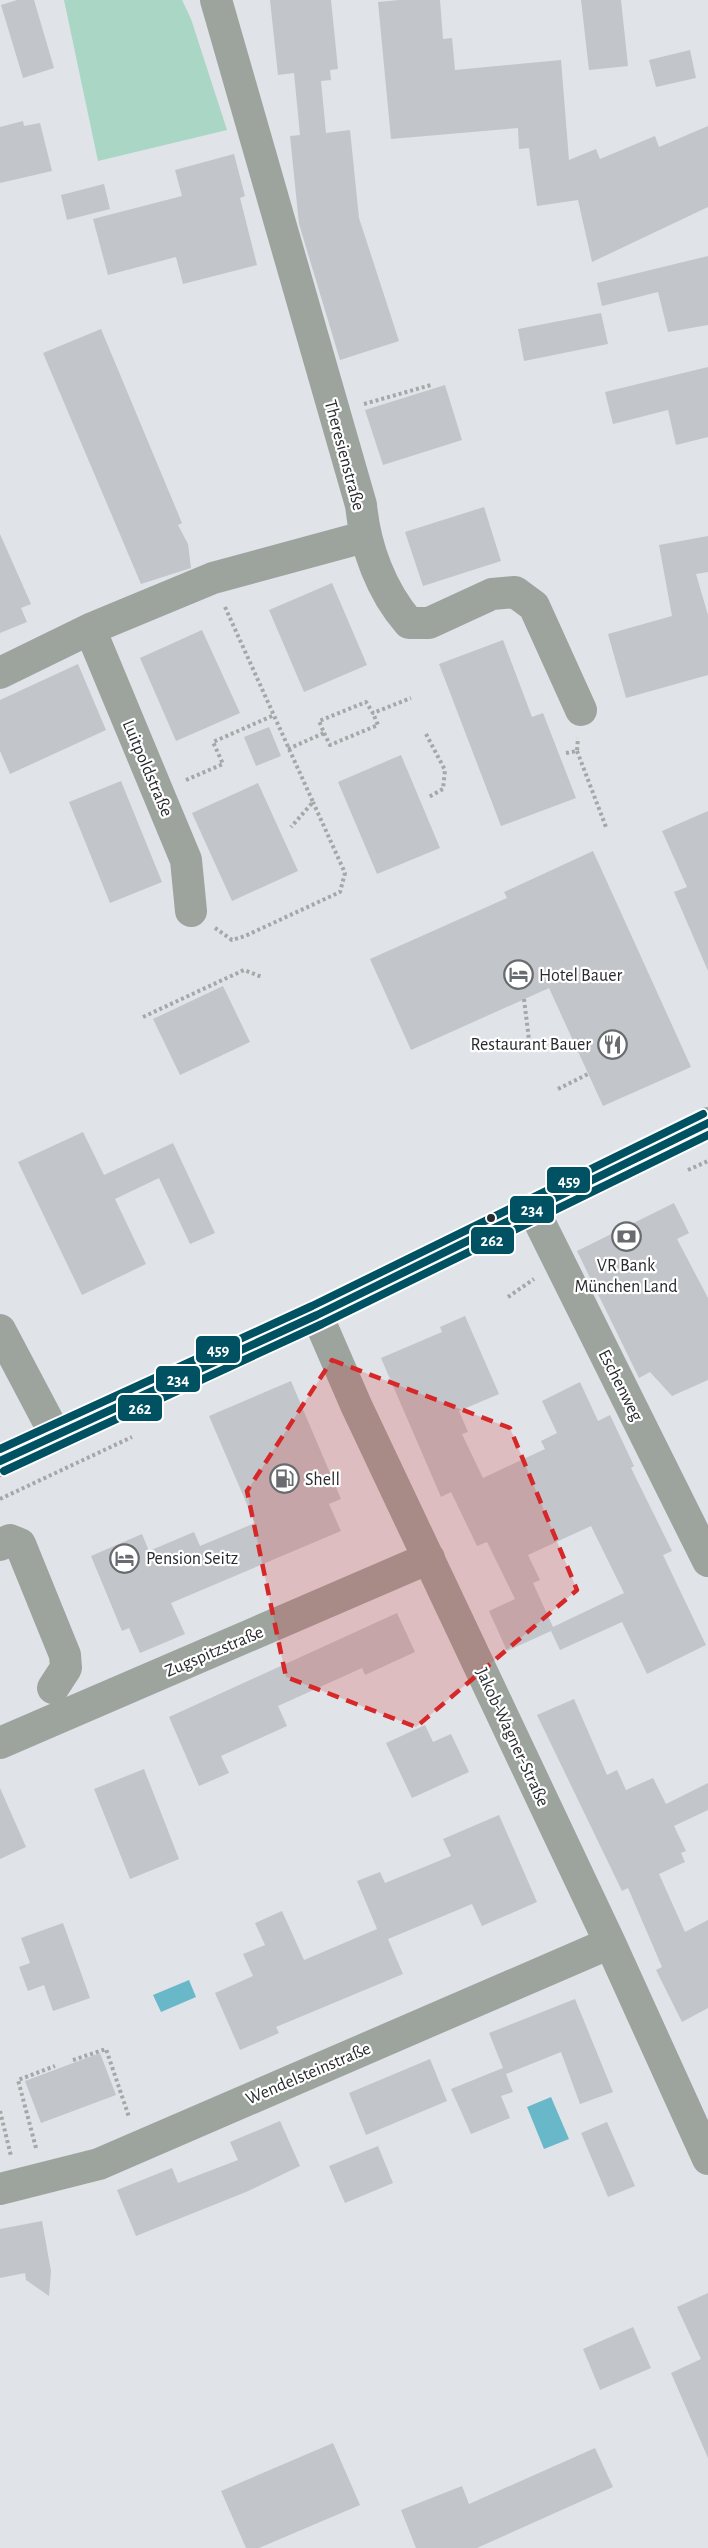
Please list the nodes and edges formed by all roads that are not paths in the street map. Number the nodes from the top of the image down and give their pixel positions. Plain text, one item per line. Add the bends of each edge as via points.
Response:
1 (216, 0) edge
2 (364, 537) junction
3 (90, 629) junction
4 (0, 673) edge
5 (581, 710) dead end
6 (191, 911) road end
7 (708, 1123) edge
8 (533, 1209) junction
9 (317, 1315) junction
10 (0, 1330) edge
11 (56, 1436) junction
12 (0, 1461) edge
13 (0, 1545) edge
14 (429, 1558) junction
15 (708, 1561) edge
16 (53, 1688) dead end
17 (0, 1743) edge
18 (610, 1943) junction
19 (708, 2159) edge
20 (21, 2185) edge

1 - 2 street, Theresienstraße via 361,505
2 - 3 street via 213,579
2 - 5 street, Theresienstraße via 394,606 409,623 429,622 492,594 515,592 534,606
3 - 4 street
3 - 6 street, Luitpoldstraße via 186,860
7 - 8 street
8 - 9 street
8 - 15 street, Eschenweg
9 - 11 street
9 - 14 street, Jakob-Wagner-Straße
10 - 11 street
11 - 12 street
13 - 16 street via 10,1540 20,1544 65,1655 66,1668
14 - 17 street, Zugspitzstraße
14 - 18 street, Jakob-Wagner-Straße
18 - 19 street, Jakob-Wagner-Straße
18 - 20 street, Wendelsteinstraße via 99,2164

